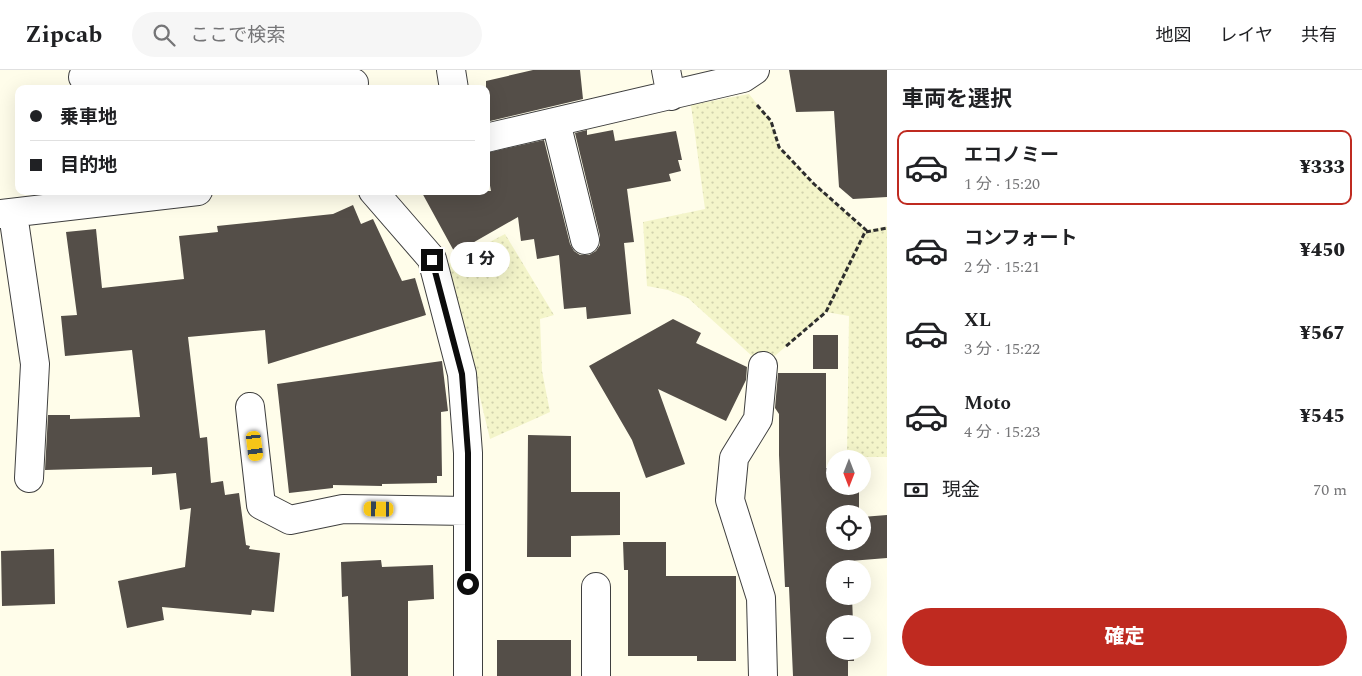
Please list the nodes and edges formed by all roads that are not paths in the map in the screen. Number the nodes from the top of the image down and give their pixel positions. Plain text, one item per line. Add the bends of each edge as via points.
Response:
1 (451, 70) edge
2 (749, 74) edge
3 (83, 77) dead end
4 (354, 81) edge
5 (668, 83) edge
6 (453, 85) edge
7 (556, 122) junction
8 (490, 137) edge
9 (165, 195) edge
10 (376, 195) edge
11 (6, 214) edge
12 (585, 240) dead end
13 (763, 366) road end
14 (250, 408) dead end
15 (29, 478) dead end
16 (468, 511) junction
17 (596, 587) dead end
18 (468, 676) edge
19 (596, 676) edge
20 (763, 676) edge

1 - 6 street
2 - 5 street
3 - 4 street
5 - 7 street
7 - 8 street
7 - 12 street
9 - 11 street
10 - 16 street via 432,260 462,374 468,453
11 - 15 street via 35,364
13 - 20 street via 758,419 734,458 730,500 761,598
14 - 16 street via 262,505 290,520 343,509
16 - 18 street
17 - 19 street

